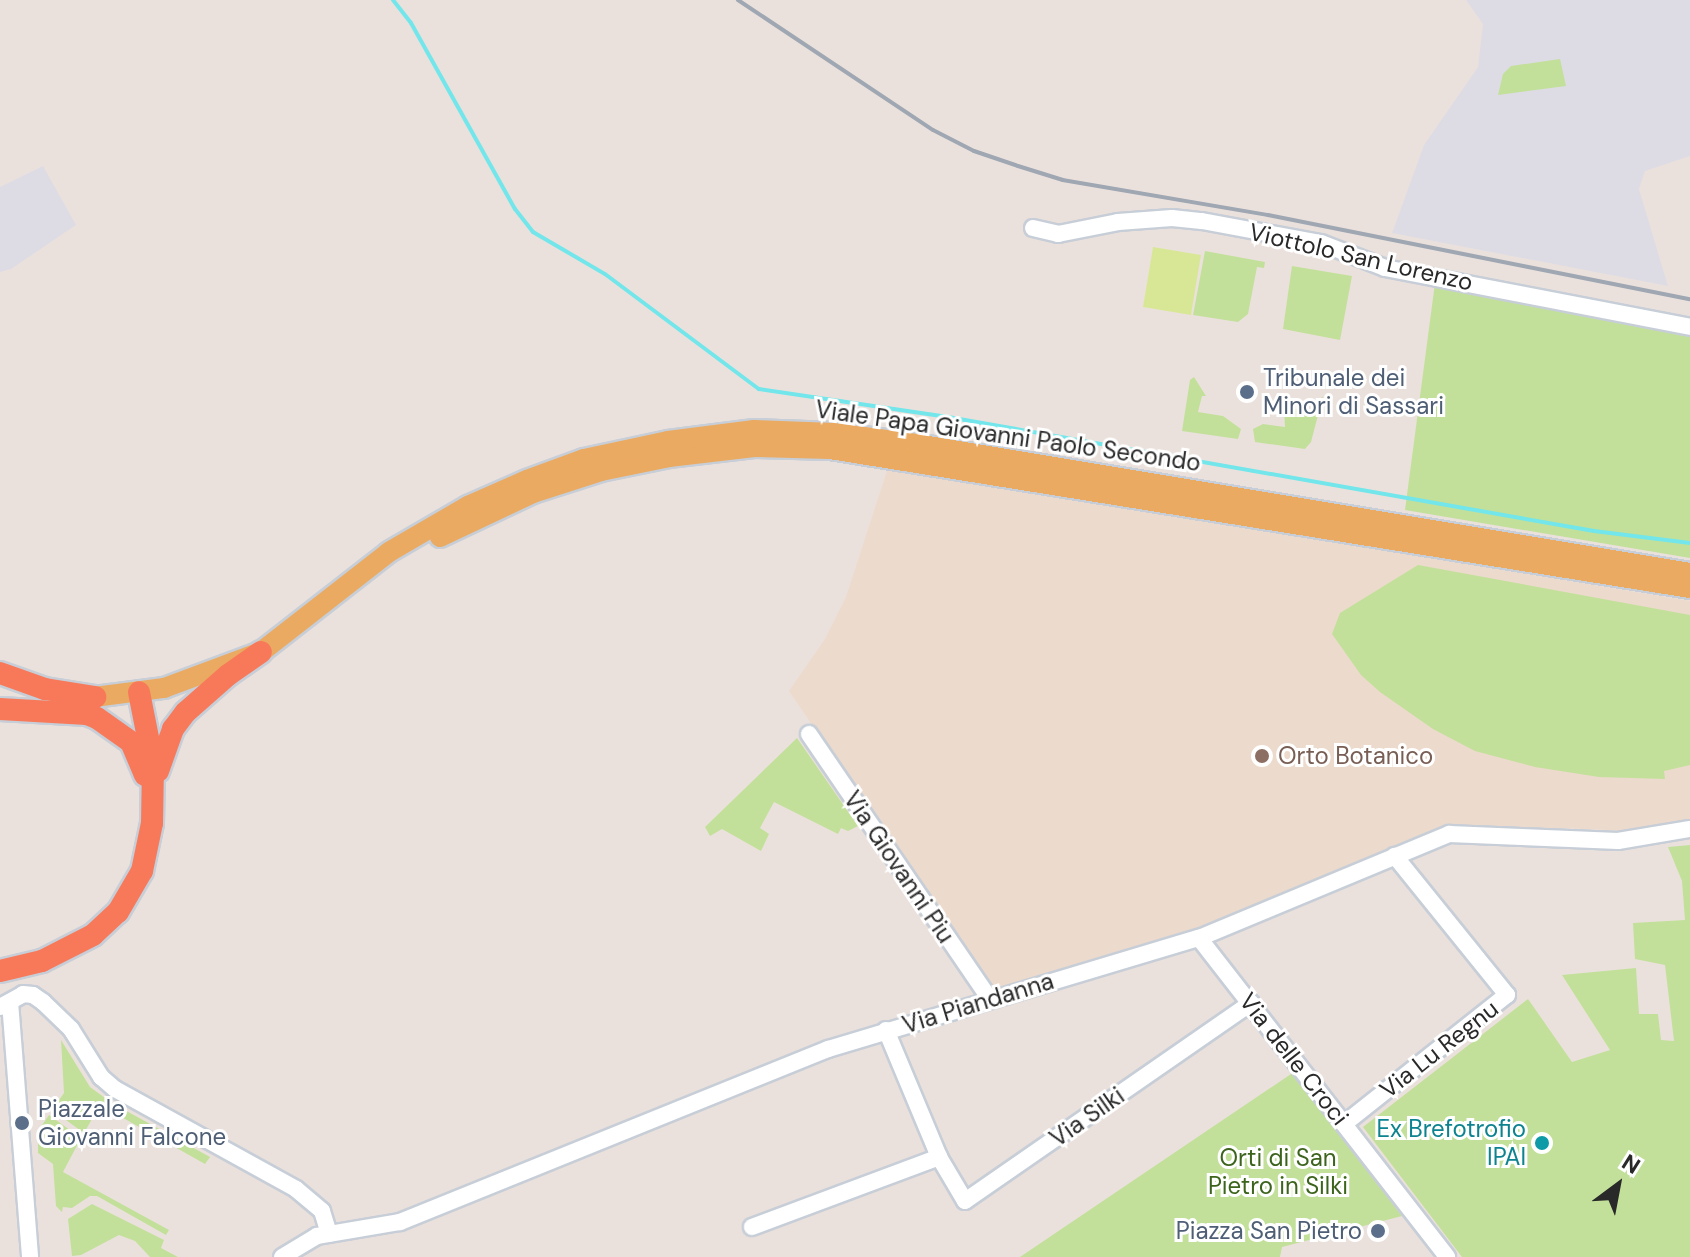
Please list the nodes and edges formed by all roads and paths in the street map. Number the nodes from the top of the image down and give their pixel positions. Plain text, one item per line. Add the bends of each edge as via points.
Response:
1 (1033, 228) dead end
2 (1690, 327) edge
3 (1690, 573) edge
4 (349, 587) junction
5 (1690, 588) edge
6 (261, 652) junction
7 (0, 673) edge
8 (139, 692) junction
9 (95, 697) junction
10 (0, 709) edge
11 (809, 734) dead end
12 (152, 804) junction
13 (1690, 829) edge
14 (1395, 856) junction
15 (1199, 938) junction
16 (56, 954) junction
17 (0, 956) edge
18 (0, 971) edge
19 (990, 999) junction
20 (11, 1001) edge
21 (1251, 1003) junction
22 (886, 1030) junction
23 (1344, 1124) junction
24 (939, 1157) junction
25 (752, 1227) dead end
26 (325, 1235) junction
27 (30, 1257) edge
28 (282, 1257) edge
29 (1447, 1257) edge

1 - 2 street, Viottolo San Lorenzo via 1058,234 1118,222 1202,221 1321,243 1385,268
3 - 4 main road, Viale Papa Giovanni Paolo Secondo via 916,444 754,430 584,459 527,480 468,506 389,552
4 - 5 main road, Viale Papa Giovanni Paolo Secondo via 533,493 601,471 756,447 830,449 973,469
4 - 6 main road, Viale Papa Giovanni Paolo Secondo
6 - 8 main road, Viale Papa Giovanni Paolo Secondo via 185,682
6 - 12 highway via 201,697 173,729 160,756
7 - 9 highway via 45,689
8 - 9 main road, Viale Papa Giovanni Paolo Secondo
8 - 12 highway via 153,763
9 - 10 main road, Viale Papa Giovanni Paolo Secondo
10 - 12 highway via 87,714 112,726 138,754
11 - 19 street, Via Giovanni Piu
12 - 16 highway via 145,863 126,900 93,935
13 - 14 street, Via Piandanna via 1618,841 1449,834
14 - 15 street, Via Piandanna
14 - 23 street, Via Lu Regnu via 1507,995
15 - 19 street, Via Piandanna
15 - 21 street, Via delle Croci
16 - 17 highway
16 - 18 highway
19 - 22 street, Via Piandanna
20 - 26 street via 65,1035 95,1085 110,1097 291,1197 319,1219
20 - 27 street
21 - 23 street, Via delle Croci
21 - 24 street, Via Silki via 965,1201
22 - 24 street, Via Silki
22 - 26 street, Via Piandanna via 400,1222
23 - 29 street, Via delle Croci
24 - 25 street
26 - 28 street, Via Piandanna

